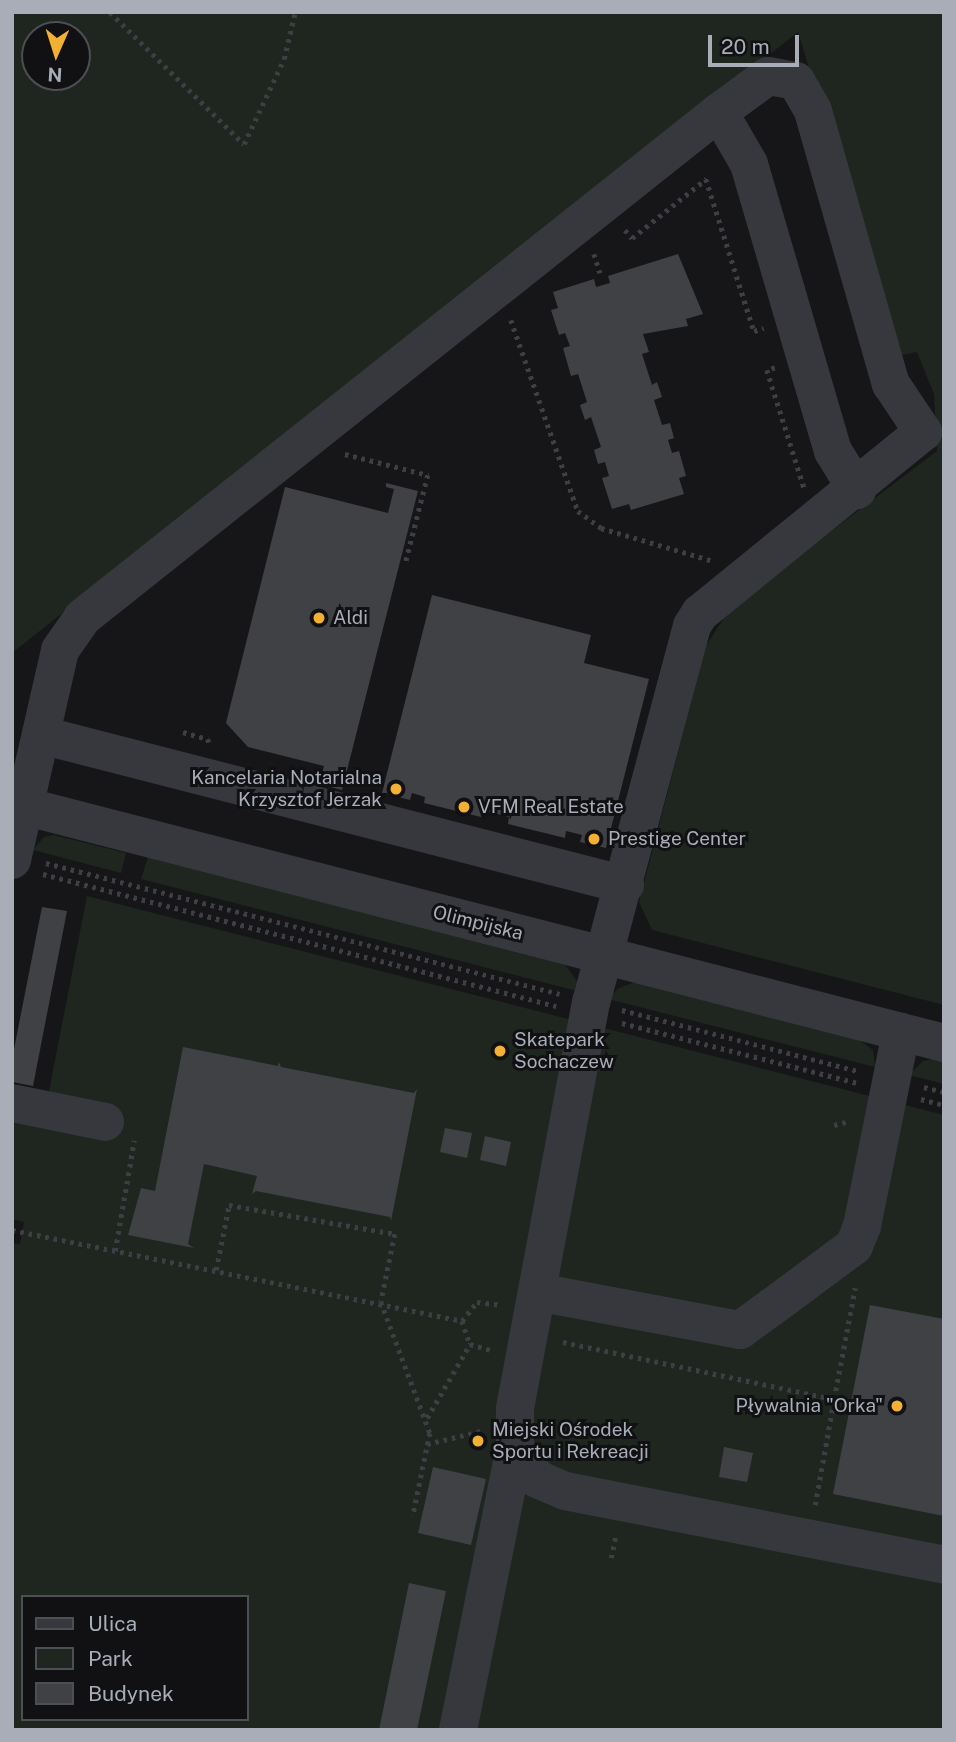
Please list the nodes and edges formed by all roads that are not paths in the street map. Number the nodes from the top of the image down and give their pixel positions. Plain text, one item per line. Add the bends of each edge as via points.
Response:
1 (719, 112) junction
2 (857, 490) junction
3 (41, 735) junction
4 (19, 805) edge
5 (18, 862) edge
6 (625, 885) junction
7 (606, 956) junction
8 (901, 1032) junction
9 (944, 1043) edge
10 (12, 1103) edge
11 (105, 1122) road end
12 (537, 1292) junction
13 (515, 1438) junction
14 (944, 1564) edge
15 (458, 1730) edge

1 - 2 street via 750,164 833,452
1 - 2 street via 768,76 796,81 813,111 891,384 923,432
1 - 3 street via 69,631 60,650
2 - 6 street via 700,612 692,626
3 - 4 street
3 - 6 street
4 - 5 street
4 - 7 street, Olimpijska
6 - 7 street
7 - 8 street, Olimpijska
7 - 12 street via 589,1008
8 - 9 street, Olimpijska
8 - 12 street via 862,1226 854,1246 740,1330
10 - 11 street
12 - 13 street via 521,1333
13 - 14 street via 537,1479 565,1491
13 - 15 street

